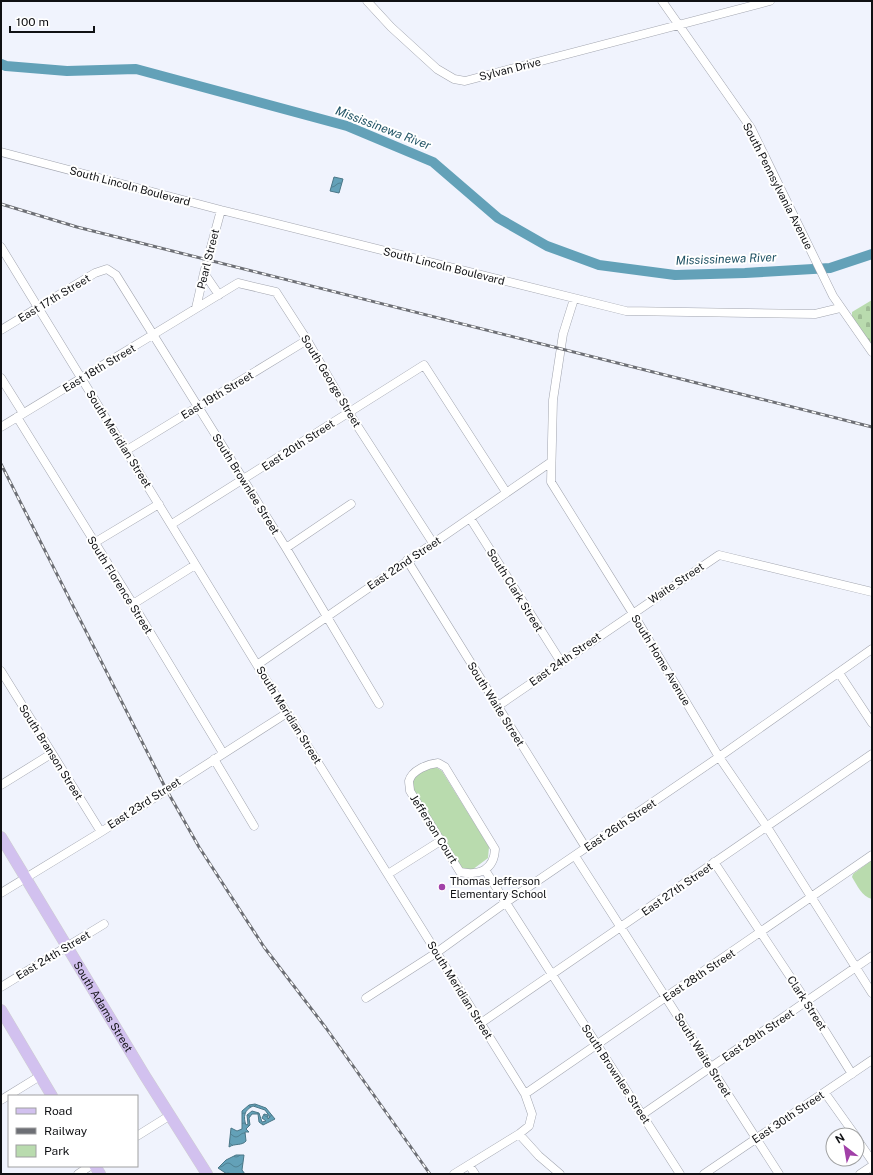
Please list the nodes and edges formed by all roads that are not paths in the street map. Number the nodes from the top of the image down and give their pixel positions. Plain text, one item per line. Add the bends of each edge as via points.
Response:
1 (367, 1) edge
2 (662, 1) edge
3 (770, 1) edge
4 (679, 26) junction
5 (1, 152) edge
6 (221, 210) junction
7 (1, 247) edge
8 (108, 269) joint
9 (204, 273) junction
10 (219, 294) junction
11 (574, 299) junction
12 (39, 308) junction
13 (196, 308) junction
14 (840, 308) junction
15 (1, 330) edge
16 (154, 334) junction
17 (307, 340) junction
18 (872, 352) edge
19 (1, 378) edge
20 (82, 378) junction
21 (198, 406) junction
22 (349, 413) junction
23 (20, 415) junction
24 (1, 427) edge
25 (127, 450) junction
26 (551, 462) junction
27 (243, 481) junction
28 (506, 492) junction
29 (159, 504) junction
30 (351, 504) dead end
31 (470, 518) junction
32 (172, 524) junction
33 (94, 543) junction
34 (433, 543) junction
35 (286, 548) junction
36 (407, 560) junction
37 (195, 565) junction
38 (872, 592) edge
39 (133, 604) junction
40 (632, 612) junction
41 (326, 616) junction
42 (872, 649) edge
43 (561, 662) junction
44 (257, 665) junction
45 (1, 671) edge
46 (839, 673) junction
47 (4, 682) edge
48 (379, 704) dead end
49 (498, 706) junction
50 (287, 712) junction
51 (872, 723) edge
52 (223, 753) junction
53 (51, 754) junction
54 (872, 754) edge
55 (719, 757) junction
56 (214, 759) junction
57 (1, 785) edge
58 (254, 826) dead end
59 (767, 827) junction
60 (101, 832) junction
61 (1, 837) edge
62 (442, 840) junction
63 (586, 848) junction
64 (872, 855) edge
65 (575, 856) junction
66 (714, 862) junction
67 (485, 870) junction
68 (388, 874) junction
69 (26, 878) junction
70 (1, 893) edge
71 (811, 897) junction
72 (505, 903) junction
73 (104, 924) dead end
74 (620, 928) junction
75 (761, 932) junction
76 (67, 947) junction
77 (436, 953) junction
78 (872, 956) edge
79 (856, 968) junction
80 (552, 974) junction
81 (1, 987) edge
82 (872, 993) edge
83 (666, 997) junction
84 (366, 998) dead end
85 (807, 1002) junction
86 (1, 1010) edge
87 (481, 1023) junction
88 (596, 1045) junction
89 (872, 1060) edge
90 (710, 1068) junction
91 (852, 1074) junction
92 (40, 1076) junction
93 (825, 1093) junction
94 (525, 1094) junction
95 (9, 1095) edge
96 (51, 1095) edge
97 (643, 1114) junction
98 (169, 1116) junction
99 (848, 1127) edge
100 (519, 1134) junction
101 (138, 1135) edge
102 (756, 1139) junction
103 (865, 1151) edge
104 (872, 1161) edge
105 (469, 1165) junction
106 (872, 1166) edge
107 (88, 1167) edge
108 (78, 1174) edge
109 (206, 1174) edge
110 (454, 1174) edge
111 (475, 1174) edge
112 (560, 1174) edge
113 (680, 1174) edge
114 (704, 1174) edge
115 (779, 1174) edge
116 (860, 1174) edge

1 - 4 street, Sylvan Drive via 437,69 454,79 465,81
2 - 4 street, South Pennsylvania Avenue
3 - 4 street, Sylvan Drive
4 - 14 street, South Pennsylvania Avenue via 751,128
5 - 6 street, South Lincoln Boulevard
6 - 9 street, Pearl Street
6 - 11 street, South Lincoln Boulevard
7 - 12 street, South Meridian Street
8 - 12 street, East 17th Street via 95,273
8 - 16 street, South Brownlee Street via 116,275
9 - 10 street
9 - 13 street, Pearl Street
10 - 13 street, South George Street
10 - 17 street, South George Street via 238,283 276,292
11 - 14 street, South Lincoln Boulevard via 626,311 650,312 815,314
11 - 26 street, South Home Avenue via 563,334 558,364 553,400
12 - 15 street, East 17th Street
12 - 20 street, South Meridian Street
13 - 16 street, East 18th Street
14 - 18 street
16 - 20 street, East 18th Street
16 - 21 street, South Brownlee Street
17 - 21 street, East 19th Street
17 - 22 street, South George Street
19 - 23 street, South Florence Street
20 - 23 street, East 18th Street
20 - 25 street, South Meridian Street
21 - 25 street, East 19th Street
21 - 27 street, South Brownlee Street
22 - 27 street, East 20th Street
22 - 28 street, East 20th Street via 424,366
22 - 34 street, South George Street
23 - 24 street, East 18th Street
23 - 33 street, South Florence Street
25 - 29 street, South Meridian Street
26 - 28 street, East 22nd Street
26 - 40 street, South Home Avenue via 550,482
27 - 32 street, East 20th Street
27 - 35 street, South Brownlee Street
28 - 31 street, East 22nd Street
29 - 32 street, South Meridian Street
29 - 33 street
30 - 35 street
31 - 34 street, East 22nd Street
31 - 43 street, South Clark Street
32 - 37 street, South Meridian Street
33 - 39 street, South Florence Street
34 - 36 street, East 22nd Street
35 - 41 street, South Brownlee Street
36 - 41 street, East 22nd Street
36 - 49 street, South Waite Street
37 - 39 street
37 - 44 street, South Meridian Street
38 - 40 street, Waite Street via 719,555
39 - 52 street, South Florence Street
40 - 43 street, East 24th Street
40 - 55 street, South Home Avenue
41 - 44 street, East 22nd Street
41 - 48 street, South Brownlee Street
42 - 46 street, East 26th Street
43 - 49 street, East 24th Street
44 - 50 street, South Meridian Street
45 - 47 street, South Branson Street
46 - 51 street
46 - 55 street, East 26th Street
47 - 53 street, South Branson Street
49 - 63 street, South Waite Street
50 - 52 street, East 23rd Street
50 - 68 street, South Meridian Street
52 - 56 street, East 23rd Street
53 - 57 street
53 - 60 street, South Branson Street
54 - 59 street, East 27th Street
55 - 59 street, South Home Avenue
55 - 63 street, East 26th Street
56 - 58 street
56 - 60 street, East 23rd Street
59 - 66 street, East 27th Street
59 - 71 street, South Home Avenue
60 - 69 street, East 23rd Street
61 - 69 main road, South Adams Street
62 - 67 street, Jefferson Court via 460,872 472,874
62 - 67 street, Jefferson Court via 410,791 409,781 428,764 438,763 446,767 495,849 494,859
62 - 68 street
63 - 65 street, East 26th Street
64 - 71 street, East 28th Street
65 - 72 street, East 26th Street
65 - 74 street, South Waite Street
66 - 74 street, East 27th Street
66 - 75 street
67 - 72 street, South Brownlee Street
68 - 77 street, South Meridian Street
69 - 70 street, East 23rd Street
69 - 76 main road, South Adams Street
71 - 75 street, East 28th Street
71 - 79 street, South Home Avenue
72 - 77 street, East 26th Street
72 - 80 street, South Brownlee Street
73 - 76 street, East 24th Street
74 - 80 street, East 27th Street
74 - 83 street, South Waite Street
75 - 83 street, East 28th Street
75 - 85 street, Clark Street
76 - 81 street, East 24th Street
76 - 98 main road, South Adams Street
77 - 84 street, East 26th Street
77 - 87 street, South Meridian Street
78 - 79 street, East 29th Street
79 - 82 street, South Home Avenue
79 - 85 street, East 29th Street
80 - 87 street, East 27th Street
80 - 88 street, South Brownlee Street
83 - 88 street, East 28th Street
83 - 90 street, South Waite Street
85 - 90 street, East 29th Street
85 - 91 street, Clark Street
86 - 92 main road
87 - 94 street, South Meridian Street
88 - 94 street, East 28th Street
88 - 97 street, South Brownlee Street
89 - 91 street, East 30th Street
90 - 97 street, East 29th Street
90 - 102 street, South Waite Street
91 - 93 street, East 30th Street
92 - 95 street
92 - 96 main road
93 - 99 street
93 - 102 street, East 30th Street
94 - 100 street, South Meridian Street via 532,1114 529,1126
97 - 113 street, South Brownlee Street
98 - 101 street
98 - 109 main road, South Adams Street
100 - 105 street
100 - 112 street
102 - 114 street, East 30th Street
102 - 115 street, South Waite Street
103 - 104 street
105 - 110 street
105 - 111 street
106 - 116 street
107 - 108 street

